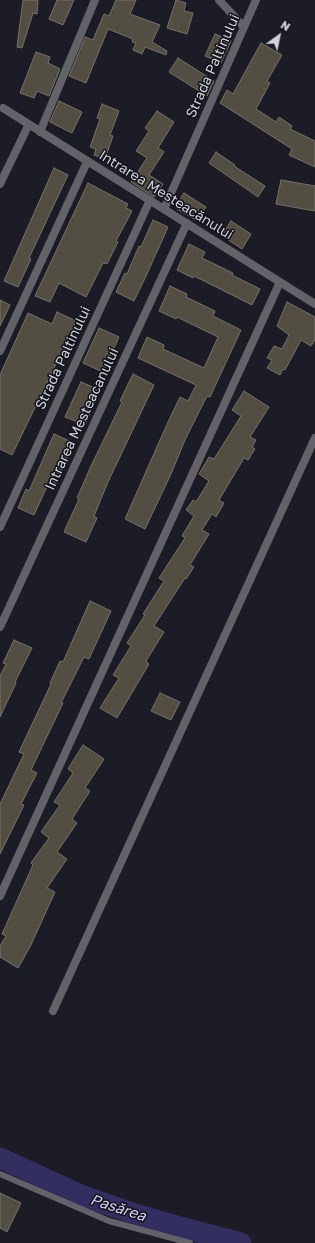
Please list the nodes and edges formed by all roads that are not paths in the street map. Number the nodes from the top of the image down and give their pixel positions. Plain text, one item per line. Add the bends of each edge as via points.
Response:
1 (95, 0) edge
2 (219, 0) edge
3 (256, 0) edge
4 (244, 27) junction
5 (3, 108) dead end
6 (29, 124) junction
7 (40, 132) junction
8 (87, 162) junction
9 (0, 184) edge
10 (150, 200) junction
11 (164, 209) junction
12 (187, 223) junction
13 (280, 282) junction
14 (315, 304) edge
15 (0, 351) edge
16 (315, 438) edge
17 (0, 527) edge
18 (0, 627) edge
19 (0, 896) edge
20 (53, 1011) dead end
21 (0, 1174) edge
22 (190, 1243) edge

1 - 7 street
2 - 4 street
3 - 4 street, Strada Paltinului
4 - 11 street, Strada Paltinului
5 - 6 street, Intrarea Mesteacănului
6 - 7 street, Intrarea Mesteacănului
6 - 9 street
7 - 8 street, Intrarea Mesteacănului
8 - 10 street, Intrarea Mesteacănului
8 - 15 street
10 - 11 street, Intrarea Mesteacănului
10 - 17 street, Strada Paltinului
11 - 12 street, Intrarea Mesteacănului
12 - 13 street, Intrarea Mesteacănului
12 - 18 street, Intrarea Mesteacanului
13 - 14 street, Intrarea Mesteacănului
13 - 19 street
16 - 20 street
21 - 22 lane via 109,1221

